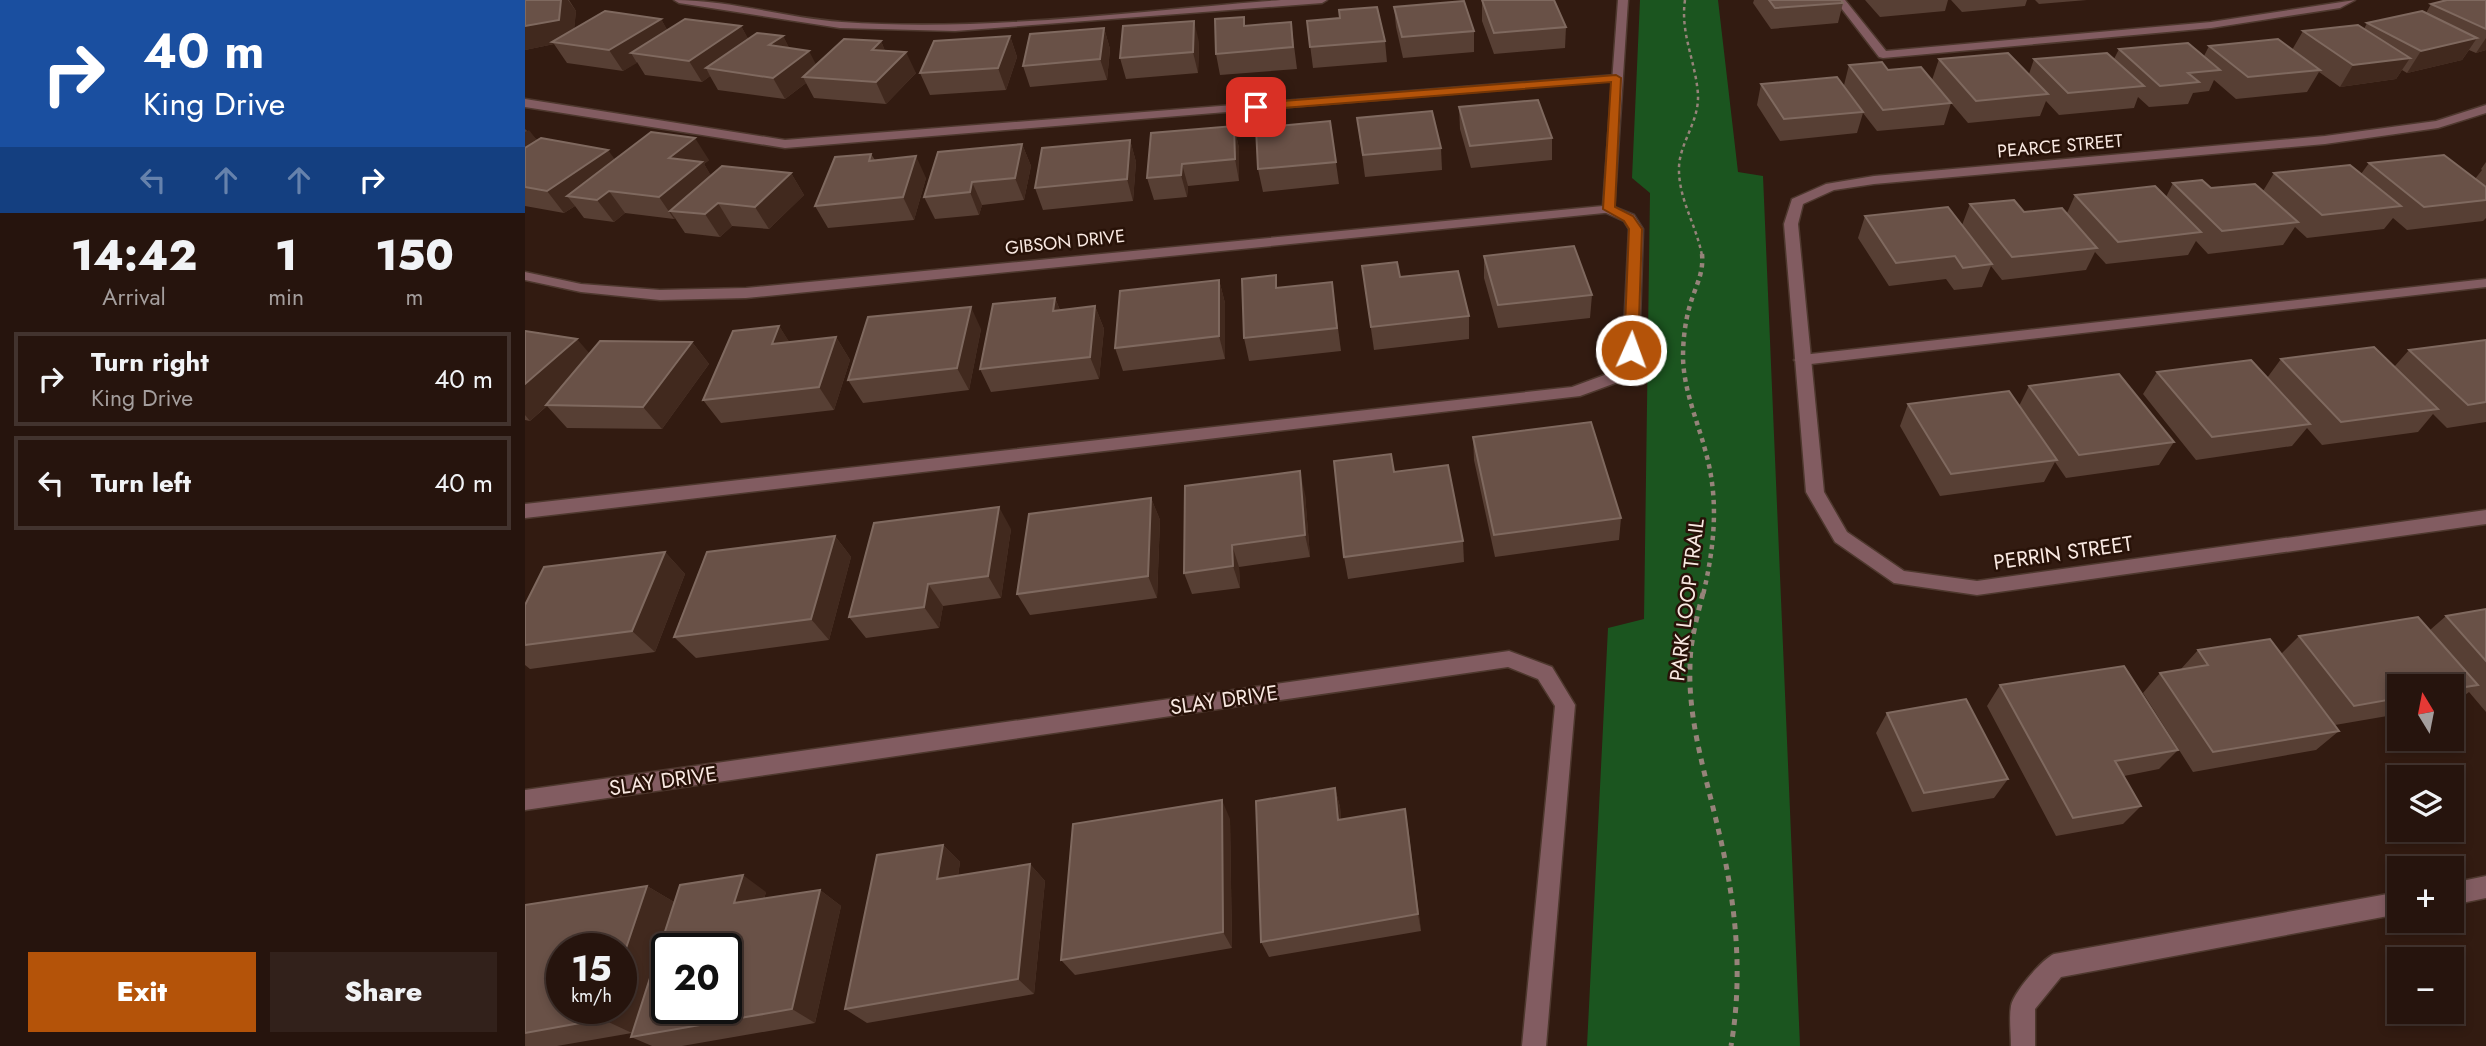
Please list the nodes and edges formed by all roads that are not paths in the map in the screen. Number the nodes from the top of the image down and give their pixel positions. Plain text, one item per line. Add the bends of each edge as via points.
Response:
1 (679, 0) edge
2 (1322, 0) edge
3 (1623, 0) edge
4 (1840, 0) edge
5 (2350, 0) edge
6 (1616, 78) junction
7 (525, 103) edge
8 (2486, 109) edge
9 (1609, 209) junction
10 (525, 276) edge
11 (2486, 283) edge
12 (1802, 360) junction
13 (525, 511) edge
14 (2486, 517) edge
15 (525, 800) edge
16 (2486, 887) edge
17 (2464, 892) edge
18 (2387, 905) edge
19 (1534, 1046) edge
20 (2023, 1046) edge

1 - 2 street via 839,24 955,28
3 - 6 street
4 - 5 street via 1883,55 2211,25
6 - 7 street via 785,144
6 - 9 street
8 - 12 street, PEARCE STREET via 2438,124 2325,140 1831,187 1797,202 1791,224
9 - 10 street, GIBSON DRIVE via 746,293 660,295 581,288
9 - 13 street via 1629,218 1636,229 1631,350 1616,377 1574,392
11 - 12 street
12 - 14 street, PERRIN STREET via 1815,492 1841,537 1900,578 1977,588
15 - 19 street, SLAY DRIVE via 1509,659 1545,673 1565,705
16 - 17 street
18 - 20 street via 2054,966 2023,1005

